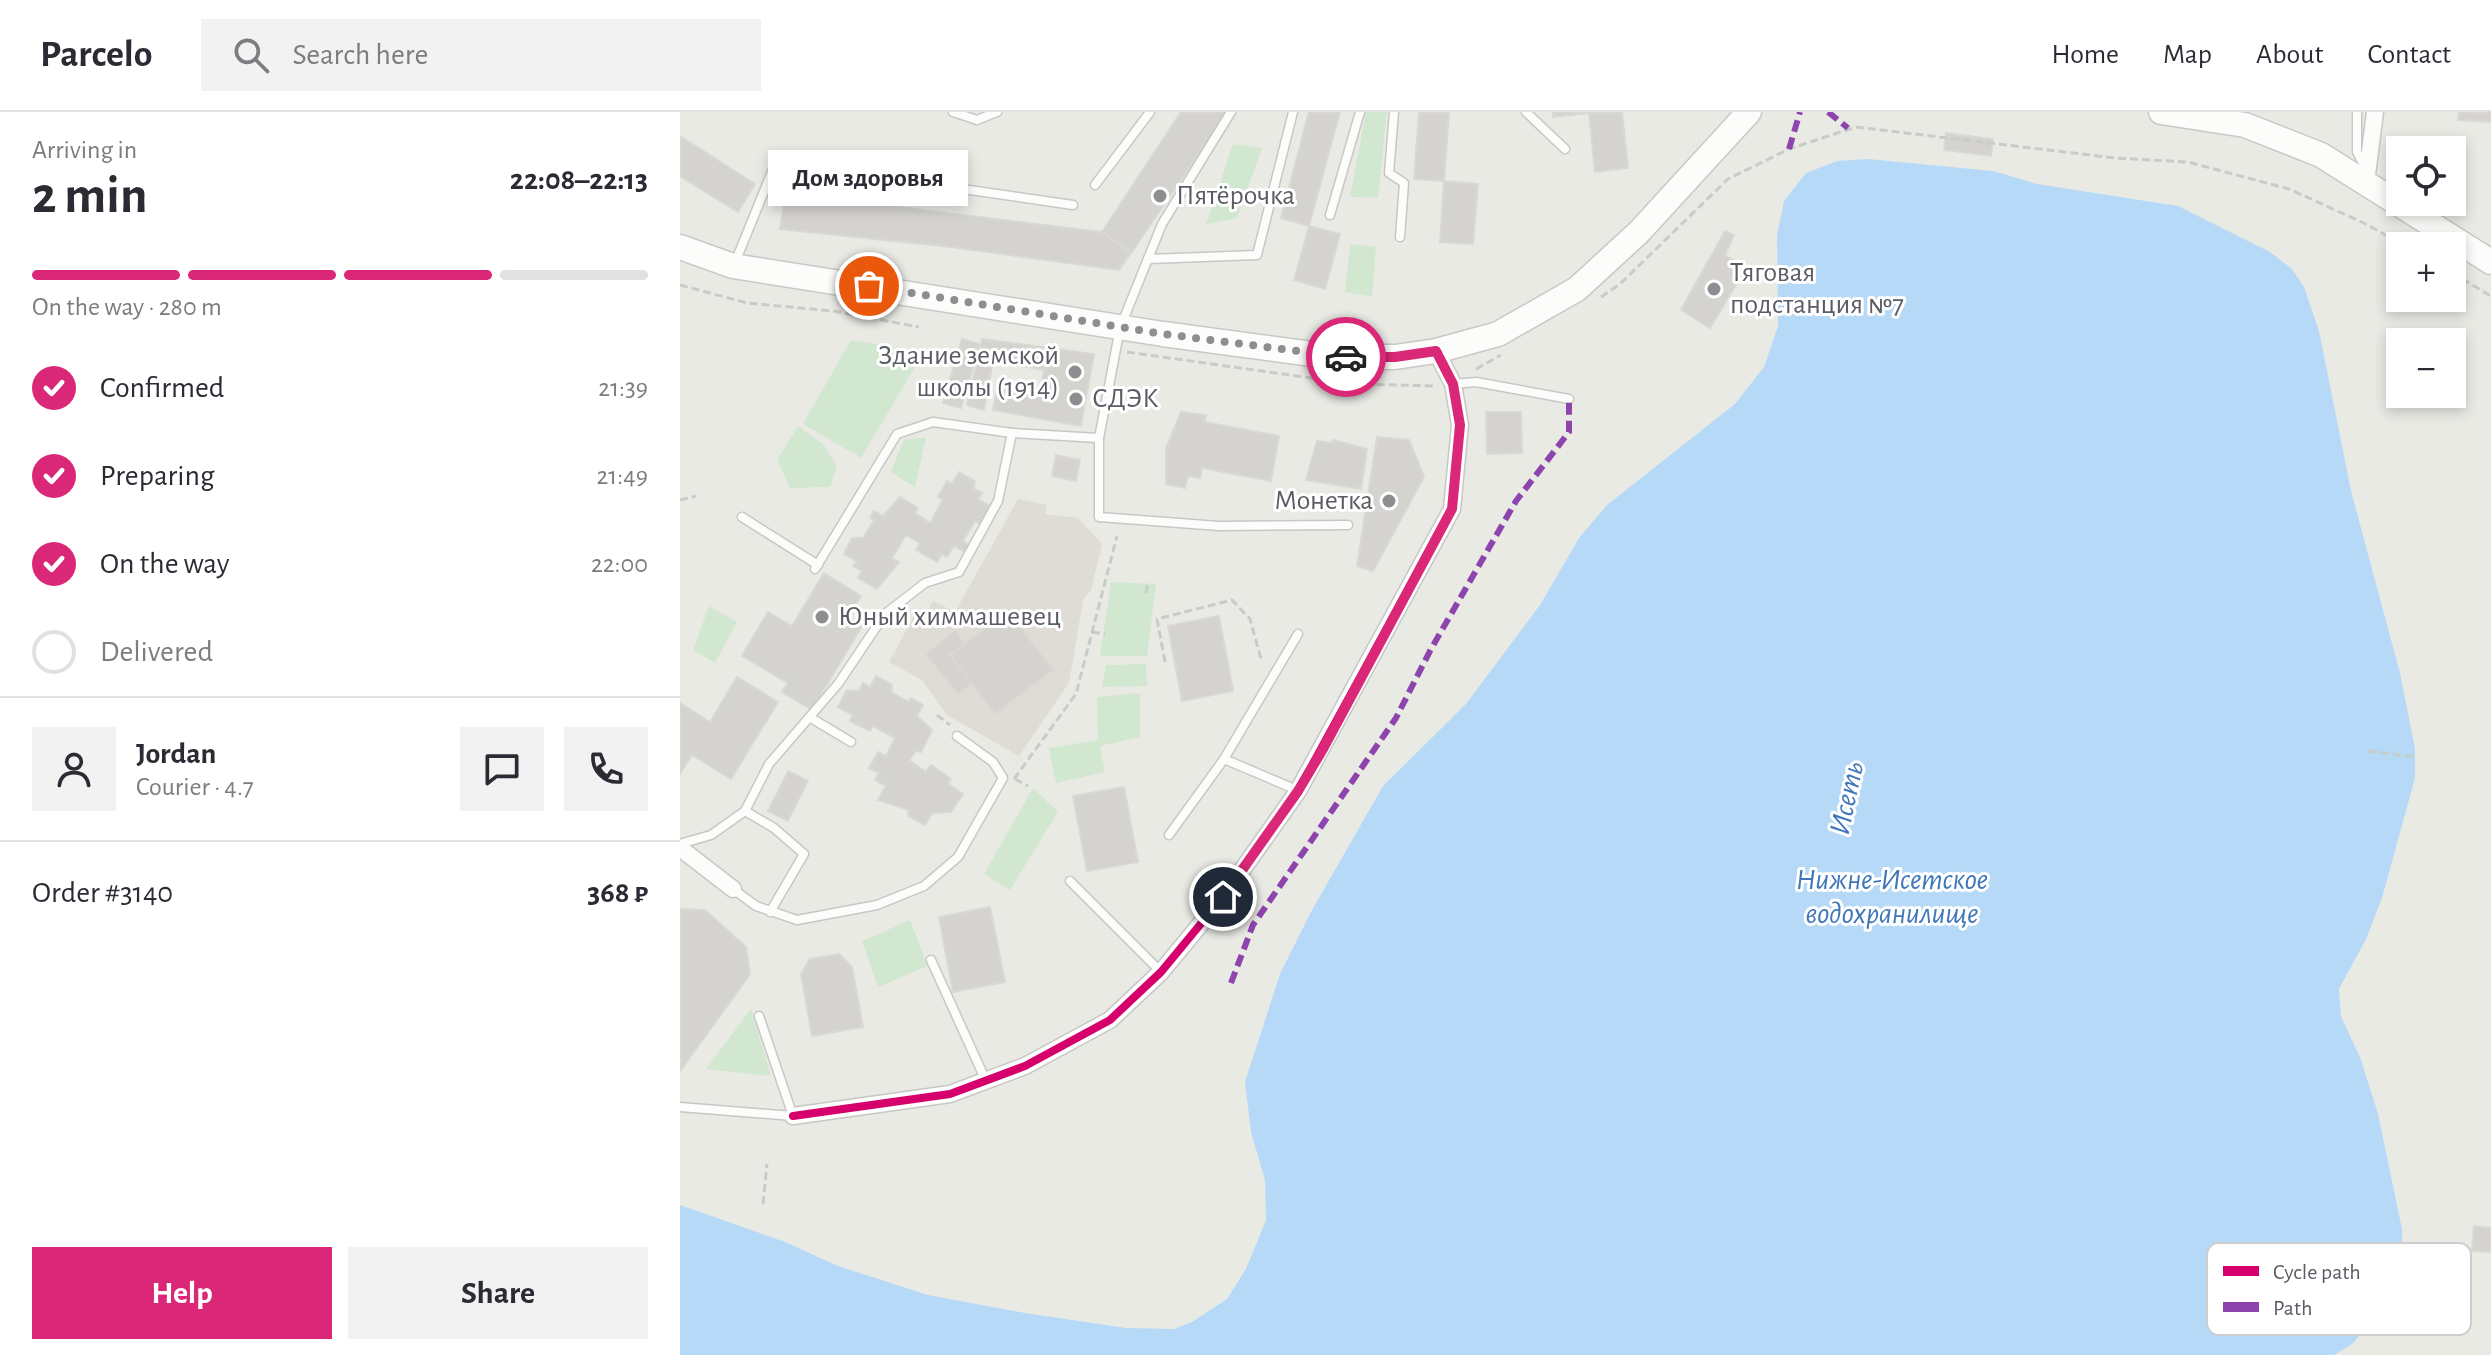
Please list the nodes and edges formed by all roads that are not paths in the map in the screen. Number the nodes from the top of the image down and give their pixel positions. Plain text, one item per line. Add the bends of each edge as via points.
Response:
1 (953, 112) edge
2 (997, 112) edge
3 (1150, 112) edge
4 (1231, 112) edge
5 (1293, 112) edge
6 (1360, 112) edge
7 (1394, 112) edge
8 (1526, 112) edge
9 (1749, 112) edge
10 (2161, 112) edge
11 (2357, 112) edge
12 (2375, 112) edge
13 (1565, 149) dead end
14 (2367, 178) junction
15 (1095, 185) dead end
16 (1073, 205) dead end
17 (1330, 215) dead end
18 (1400, 237) dead end
19 (680, 247) edge
20 (1148, 259) junction
21 (2491, 262) edge
22 (733, 266) junction
23 (1117, 339) junction
24 (1436, 351) junction
25 (1453, 384) junction
26 (1569, 399) dead end
27 (1012, 433) junction
28 (1099, 438) junction
29 (742, 517) dead end
30 (1348, 525) dead end
31 (1298, 634) dead end
32 (811, 718) junction
33 (957, 736) dead end
34 (851, 742) dead end
35 (1224, 759) junction
36 (1298, 791) junction
37 (745, 811) junction
38 (1169, 835) dead end
39 (680, 846) edge
40 (1070, 881) dead end
41 (733, 889) joint
42 (770, 912) junction
43 (931, 960) dead end
44 (1161, 972) junction
45 (759, 1016) dead end
46 (986, 1081) junction
47 (680, 1107) edge
48 (793, 1116) junction

1 - 2 lane via 977,120
3 - 15 lane
4 - 20 lane via 1162,224
5 - 20 lane via 1257,255
6 - 17 lane
7 - 18 lane via 1389,173 1404,183
8 - 13 lane
9 - 24 main road via 1639,232 1577,289 1498,334
10 - 14 main road via 2245,125
11 - 14 lane via 2357,152
12 - 14 street
14 - 21 main road
16 - 22 lane via 776,162
19 - 22 main road
20 - 23 lane
22 - 23 main road
23 - 24 main road via 1335,357
23 - 28 lane
24 - 25 street
25 - 26 lane via 1476,382
25 - 36 street via 1460,425 1452,509
27 - 28 lane
27 - 29 lane via 933,422 897,434 816,567
27 - 32 lane via 998,501 959,572 925,583 885,614
28 - 30 lane via 1099,517 1219,526
31 - 35 lane
32 - 34 lane
32 - 37 lane via 769,764
33 - 42 lane via 993,762 1003,778 958,857 924,886 877,905 797,920
35 - 36 lane
35 - 38 lane
36 - 44 street via 1223,897
37 - 39 lane via 711,835
37 - 42 lane via 804,854
39 - 41 street
40 - 44 lane
41 - 42 lane
43 - 46 lane
44 - 46 street via 1110,1020
45 - 48 lane
46 - 48 street via 950,1094
47 - 48 lane

